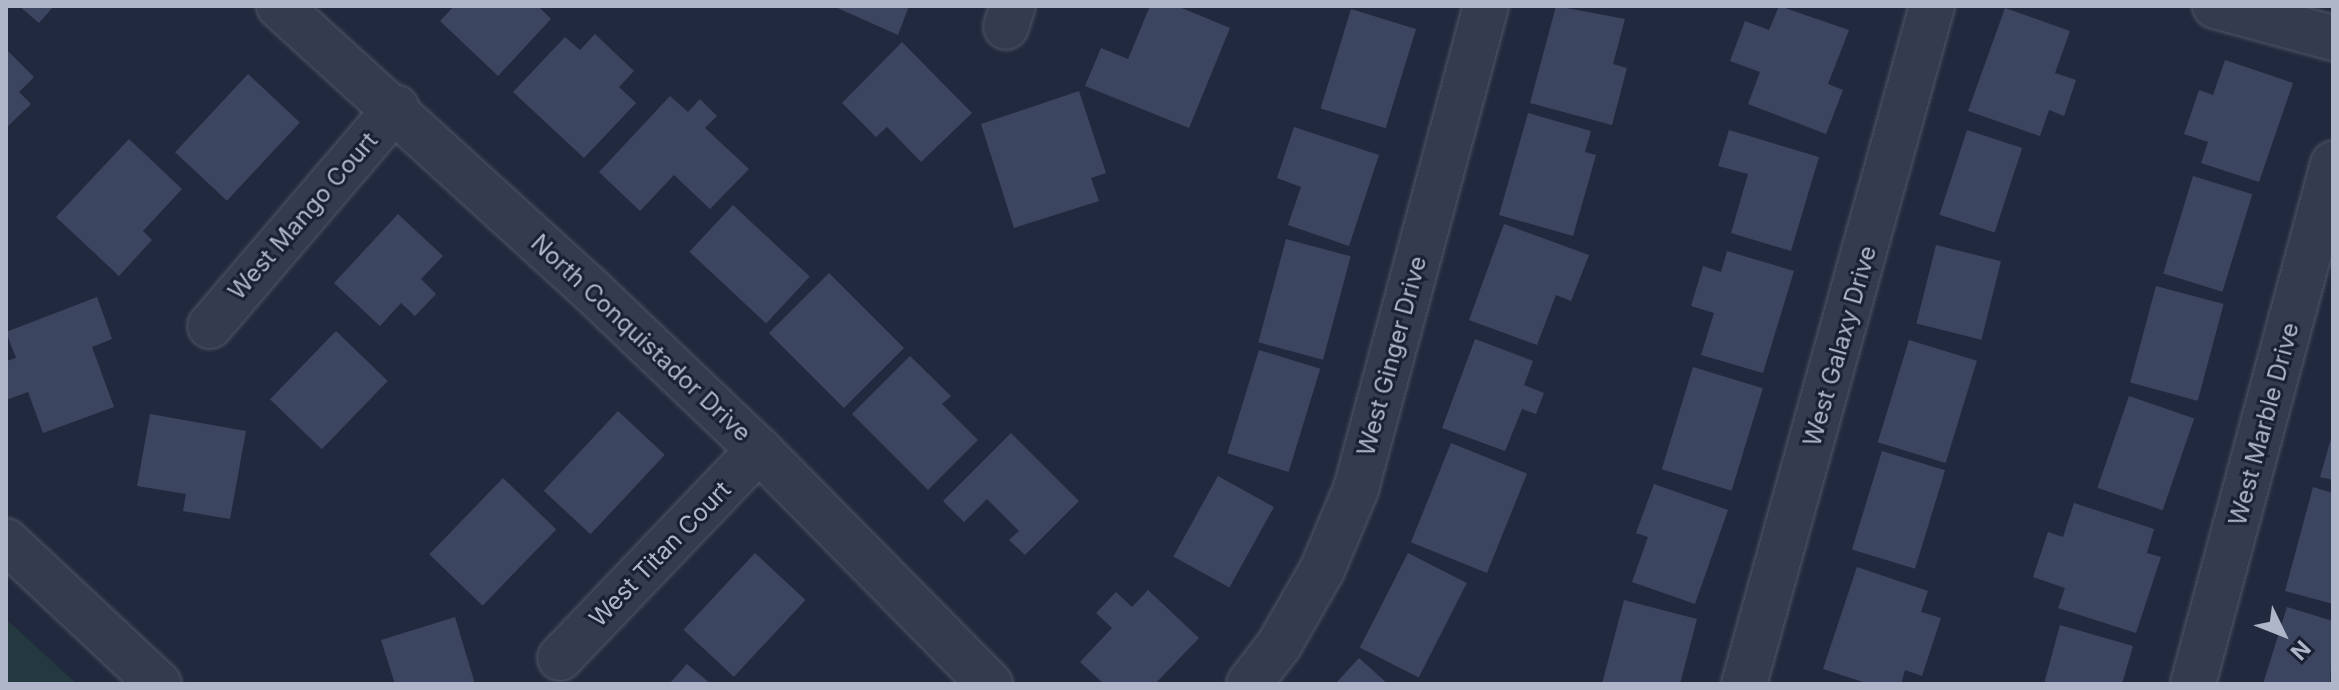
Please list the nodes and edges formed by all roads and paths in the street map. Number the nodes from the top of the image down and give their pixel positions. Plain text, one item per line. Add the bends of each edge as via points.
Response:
1 (279, 6) edge
2 (1486, 6) edge
3 (1932, 6) edge
4 (2215, 6) edge
5 (2333, 38) edge
6 (396, 108) junction
7 (2333, 164) edge
8 (210, 326) dead end
9 (759, 450) junction
10 (6, 541) edge
11 (560, 658) dead end
12 (159, 684) edge
13 (990, 684) edge
14 (1249, 684) edge
15 (1744, 684) edge
16 (2193, 684) edge

1 - 6 street, North Conquistador Drive
2 - 14 street, West Ginger Drive via 1356,489 1322,570 1279,645
3 - 15 street, West Galaxy Drive
4 - 5 street
6 - 8 street, West Mango Court
6 - 9 street, North Conquistador Drive
7 - 16 street, West Marble Drive
9 - 11 street, West Titan Court
9 - 13 street, North Conquistador Drive
10 - 12 street

